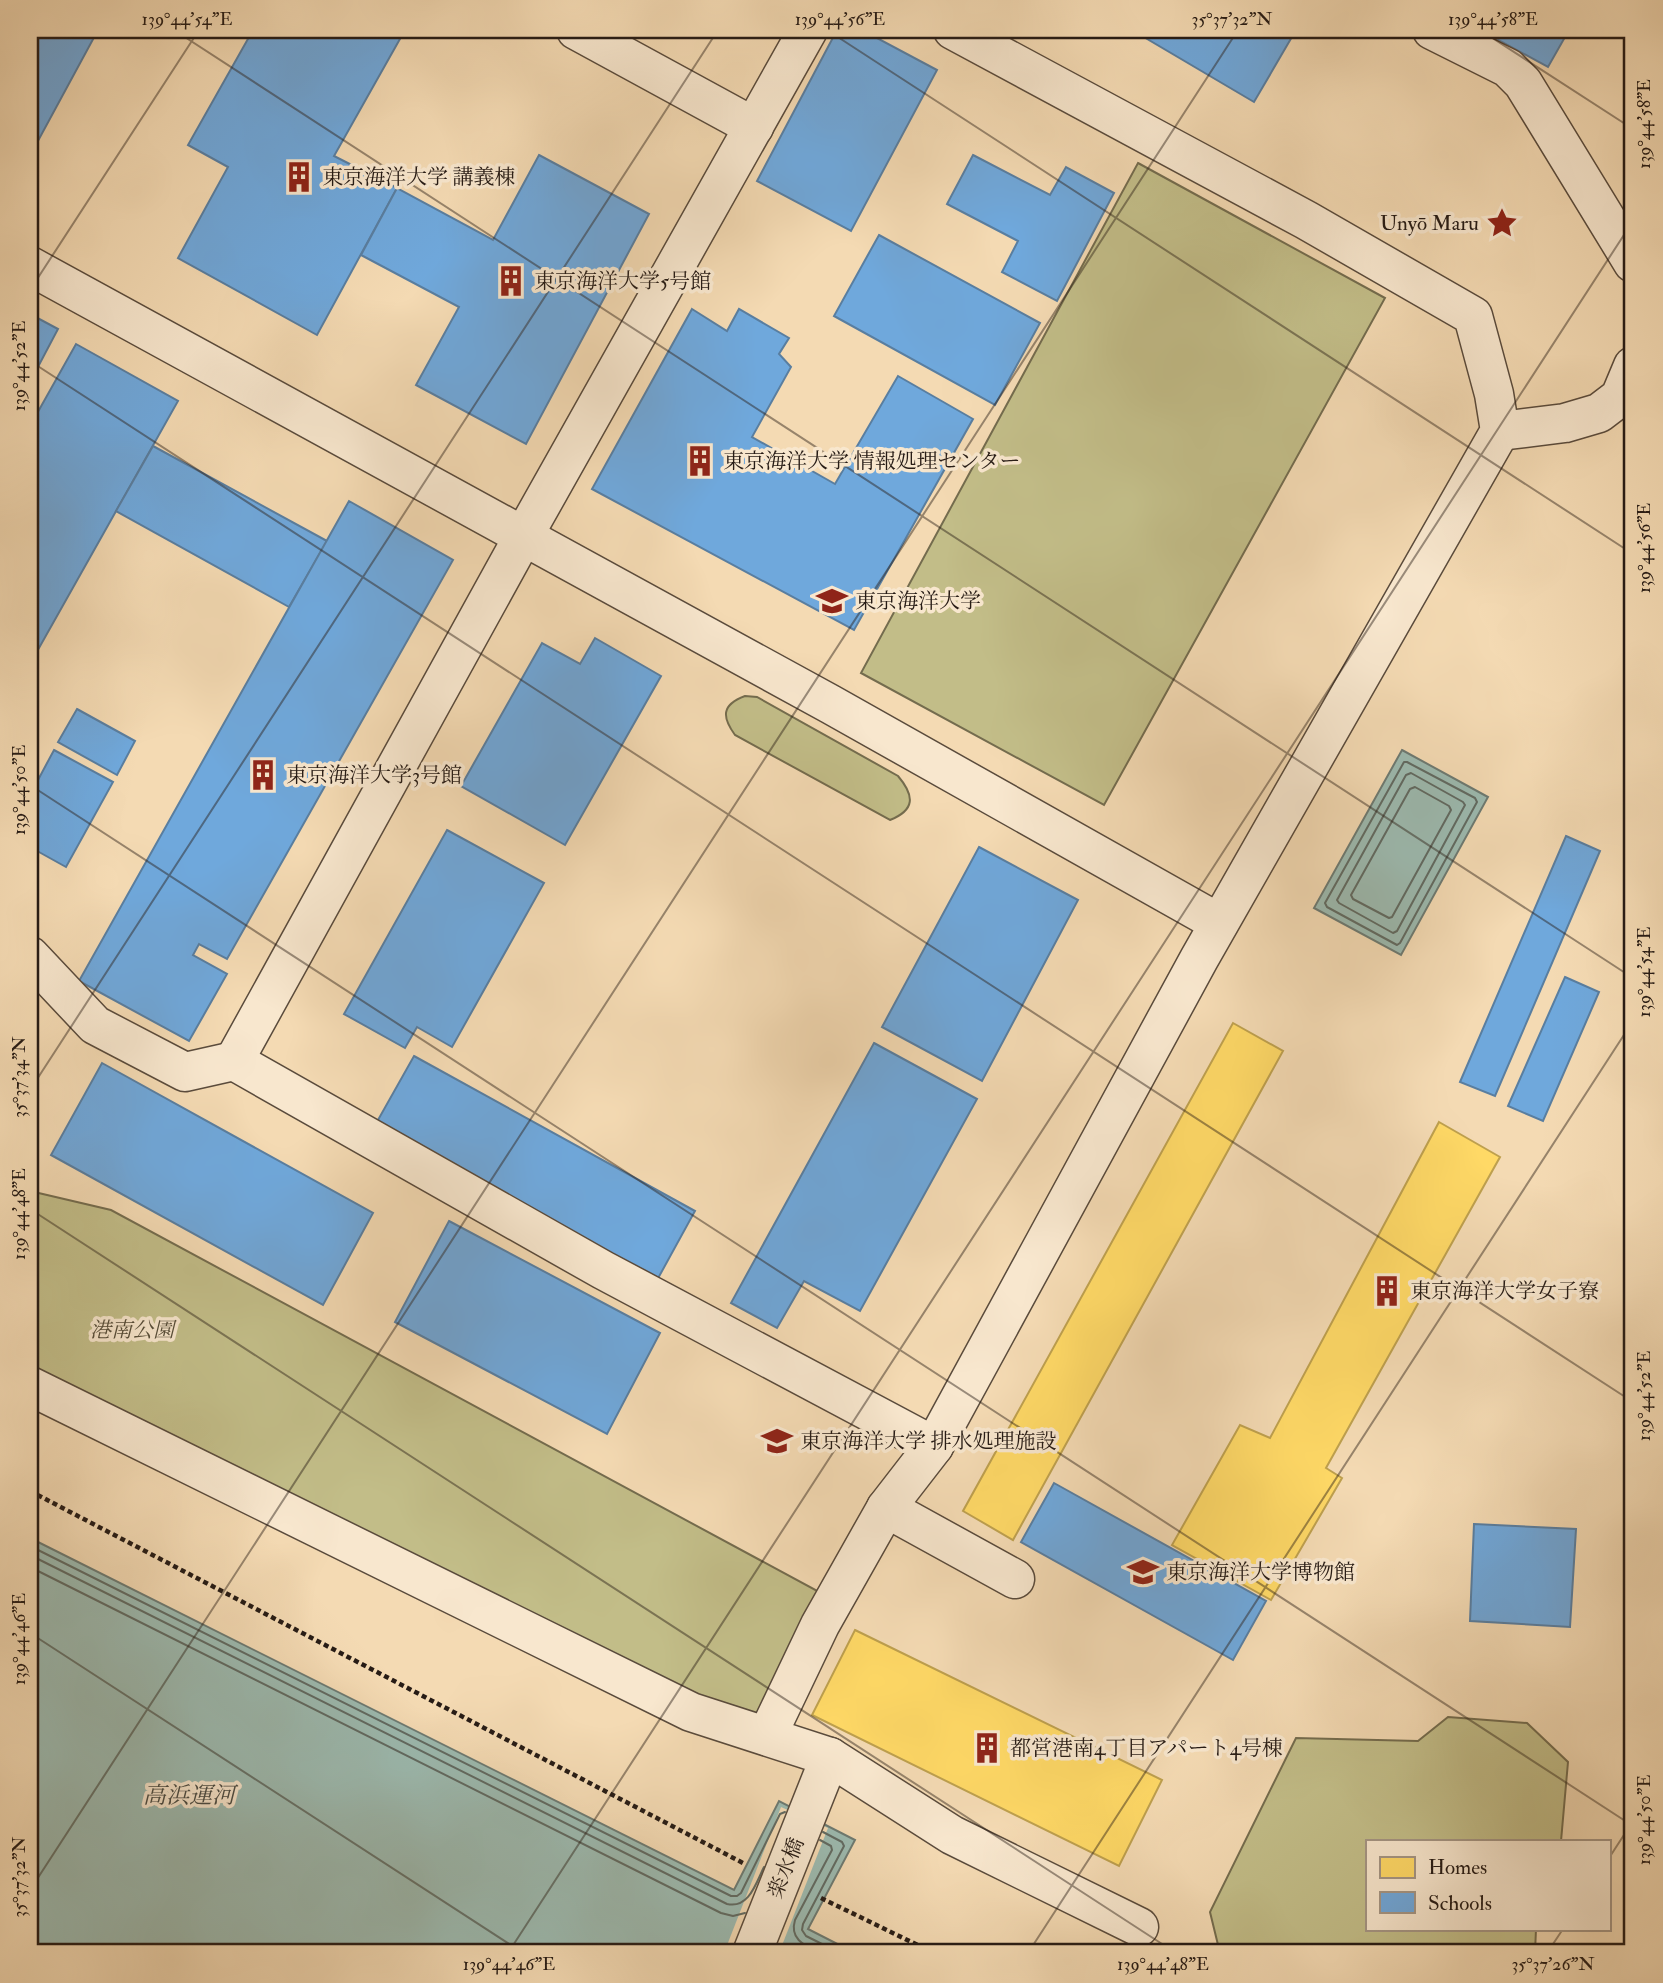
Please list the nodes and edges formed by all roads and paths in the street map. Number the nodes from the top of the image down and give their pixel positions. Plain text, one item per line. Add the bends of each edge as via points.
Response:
1 (576, 30) edge
2 (808, 30) edge
3 (953, 30) edge
4 (1432, 30) edge
5 (754, 127) junction
6 (1633, 263) edge
7 (30, 266) edge
8 (1633, 366) edge
9 (1500, 431) junction
10 (523, 537) junction
11 (1219, 923) junction
12 (30, 956) edge
13 (234, 1062) junction
14 (30, 1386) edge
15 (934, 1446) junction
16 (30, 1491) edge
17 (886, 1508) junction
18 (1015, 1579) dead end
19 (767, 1736) junction
20 (825, 1769) junction
21 (736, 1860) dead end
22 (817, 1896) dead end
23 (1139, 1927) dead end
24 (752, 1953) edge
25 (933, 1953) edge

1 - 5 street
2 - 5 street
3 - 9 street via 1306,220 1473,316
4 - 6 street via 1508,68 1523,83
5 - 10 street
7 - 10 street
8 - 9 street via 1620,397 1598,412 1565,423
9 - 11 street
10 - 11 street
10 - 13 street
11 - 15 street
12 - 13 street via 95,1025 185,1072
13 - 15 street via 603,1270
14 - 19 street via 691,1712
15 - 17 street
16 - 21 path
17 - 18 street
17 - 19 street via 820,1625
19 - 20 street
20 - 23 street
20 - 24 street, 楽水橋
22 - 25 path

